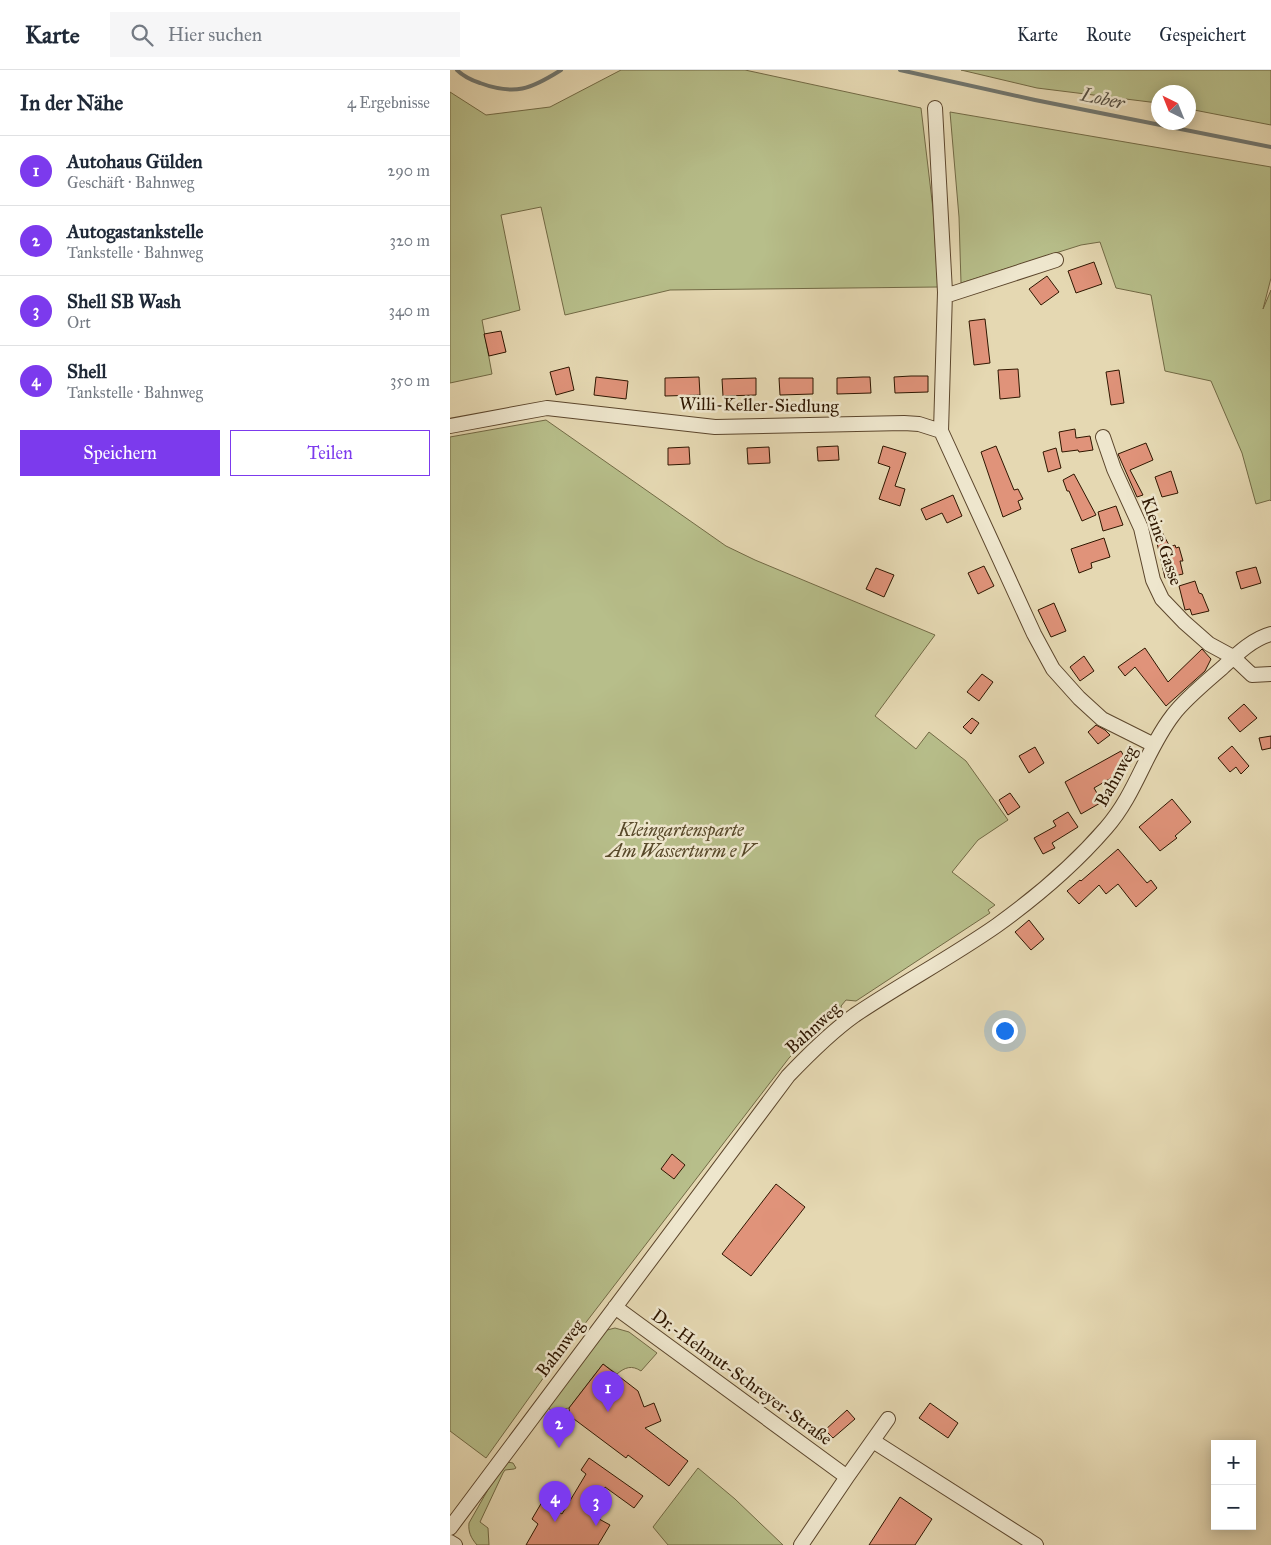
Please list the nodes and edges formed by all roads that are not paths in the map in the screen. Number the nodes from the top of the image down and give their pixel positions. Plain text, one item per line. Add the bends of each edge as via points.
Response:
1 (935, 108) dead end
2 (1056, 260) dead end
3 (945, 296) junction
4 (450, 426) edge
5 (941, 430) junction
6 (1103, 438) dead end
7 (1271, 634) edge
8 (1233, 657) junction
9 (1271, 674) edge
10 (1154, 745) junction
11 (615, 1306) junction
12 (888, 1419) dead end
13 (873, 1441) junction
14 (846, 1477) junction
15 (450, 1528) edge
16 (450, 1542) edge
17 (455, 1545) edge
18 (802, 1545) edge
19 (1036, 1545) edge

1 - 3 street
2 - 3 street
3 - 5 street
4 - 5 street, Willi-Keller-Siedlung via 546,408 716,426 904,423
5 - 10 street via 1053,669 1102,719
6 - 8 street, Kleine Gasse via 1141,528 1153,580 1162,599 1209,644
7 - 8 street, Bahnweg via 1262,636
8 - 9 street, Kleine Gasse via 1252,675
8 - 10 street, Bahnweg via 1173,714
10 - 11 street, Bahnweg via 1121,811 1069,866 996,926 855,1015 788,1076
11 - 14 street, Dr.-Helmut-Schreyer-Straße
11 - 15 street, Bahnweg
12 - 13 street
13 - 14 street
13 - 19 street
14 - 18 street
16 - 17 street

